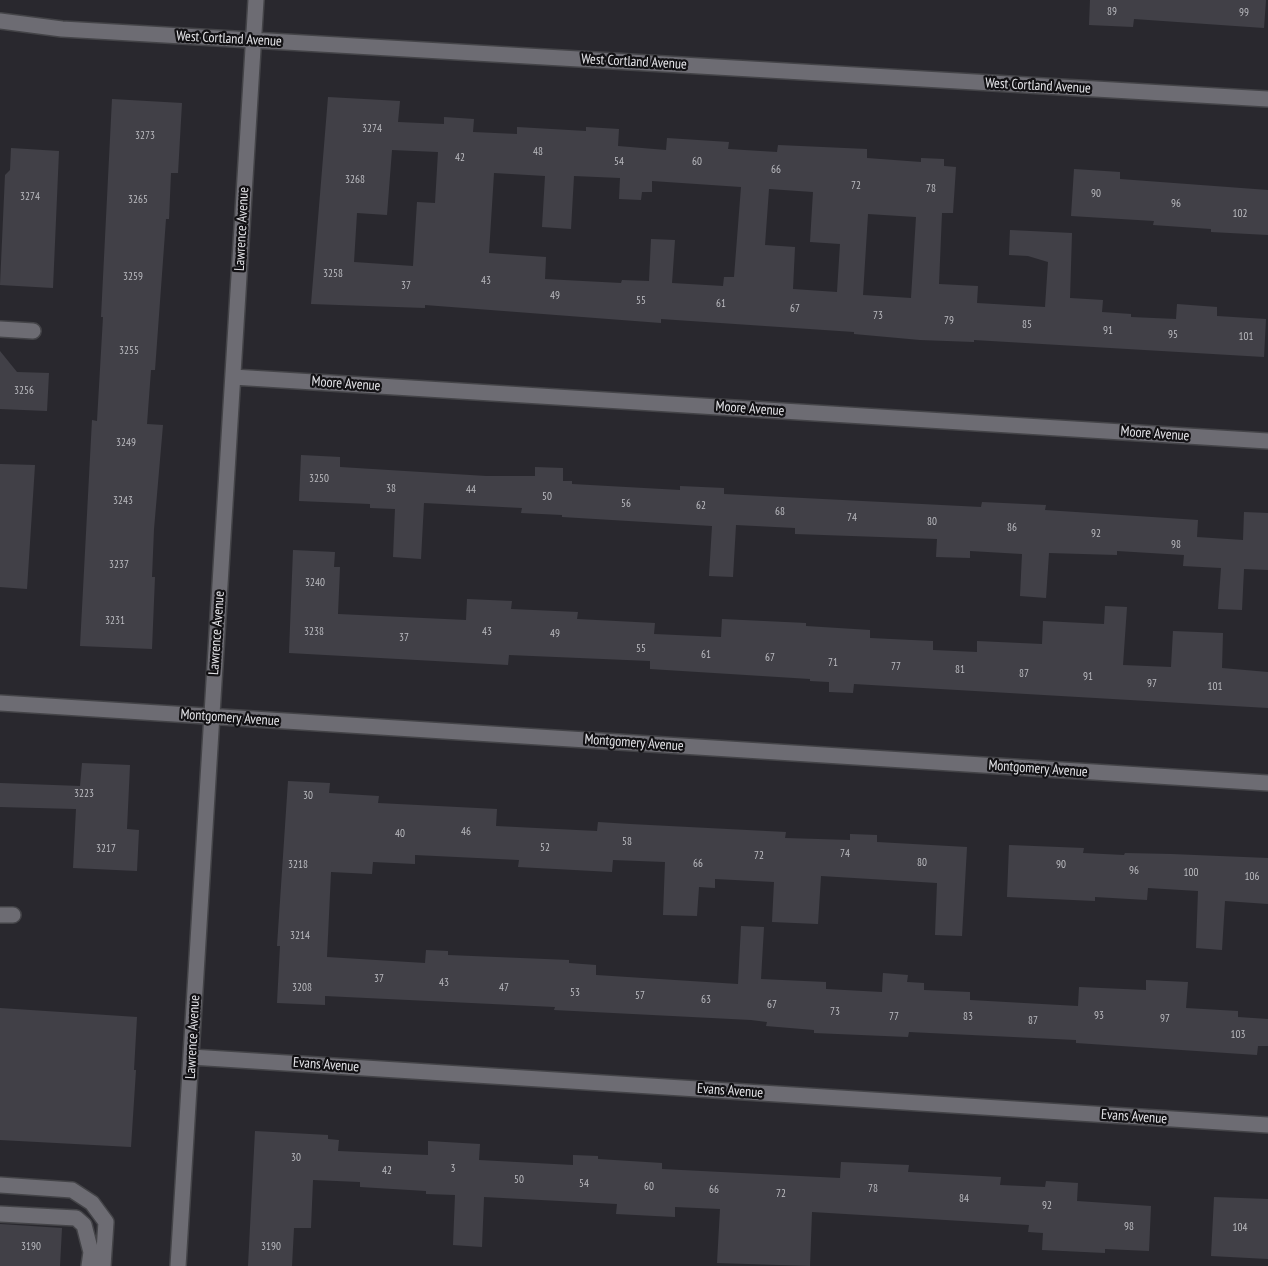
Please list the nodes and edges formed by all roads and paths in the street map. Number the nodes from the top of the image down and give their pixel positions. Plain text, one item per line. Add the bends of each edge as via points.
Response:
1 (256, 0) edge
2 (0, 22) edge
3 (253, 40) junction
4 (1268, 99) edge
5 (0, 329) edge
6 (33, 331) dead end
7 (233, 377) junction
8 (1268, 441) edge
9 (0, 704) edge
10 (212, 717) junction
11 (1268, 783) edge
12 (192, 1057) junction
13 (1268, 1125) edge
14 (0, 1185) edge
15 (0, 1214) edge
16 (89, 1266) edge
17 (103, 1266) edge
18 (178, 1266) edge

1 - 3 street, Lawrence Avenue
2 - 3 street, West Cortland Avenue via 62,29
3 - 4 street, West Cortland Avenue
3 - 7 street, Lawrence Avenue
5 - 6 street
7 - 8 street, Moore Avenue
7 - 10 street, Lawrence Avenue
9 - 10 street, Montgomery Avenue
10 - 11 street, Montgomery Avenue
10 - 12 street, Lawrence Avenue
12 - 13 street, Evans Avenue
12 - 18 street, Lawrence Avenue
14 - 17 street via 72,1190 92,1203 106,1222
15 - 16 street via 76,1218 84,1225 91,1252

